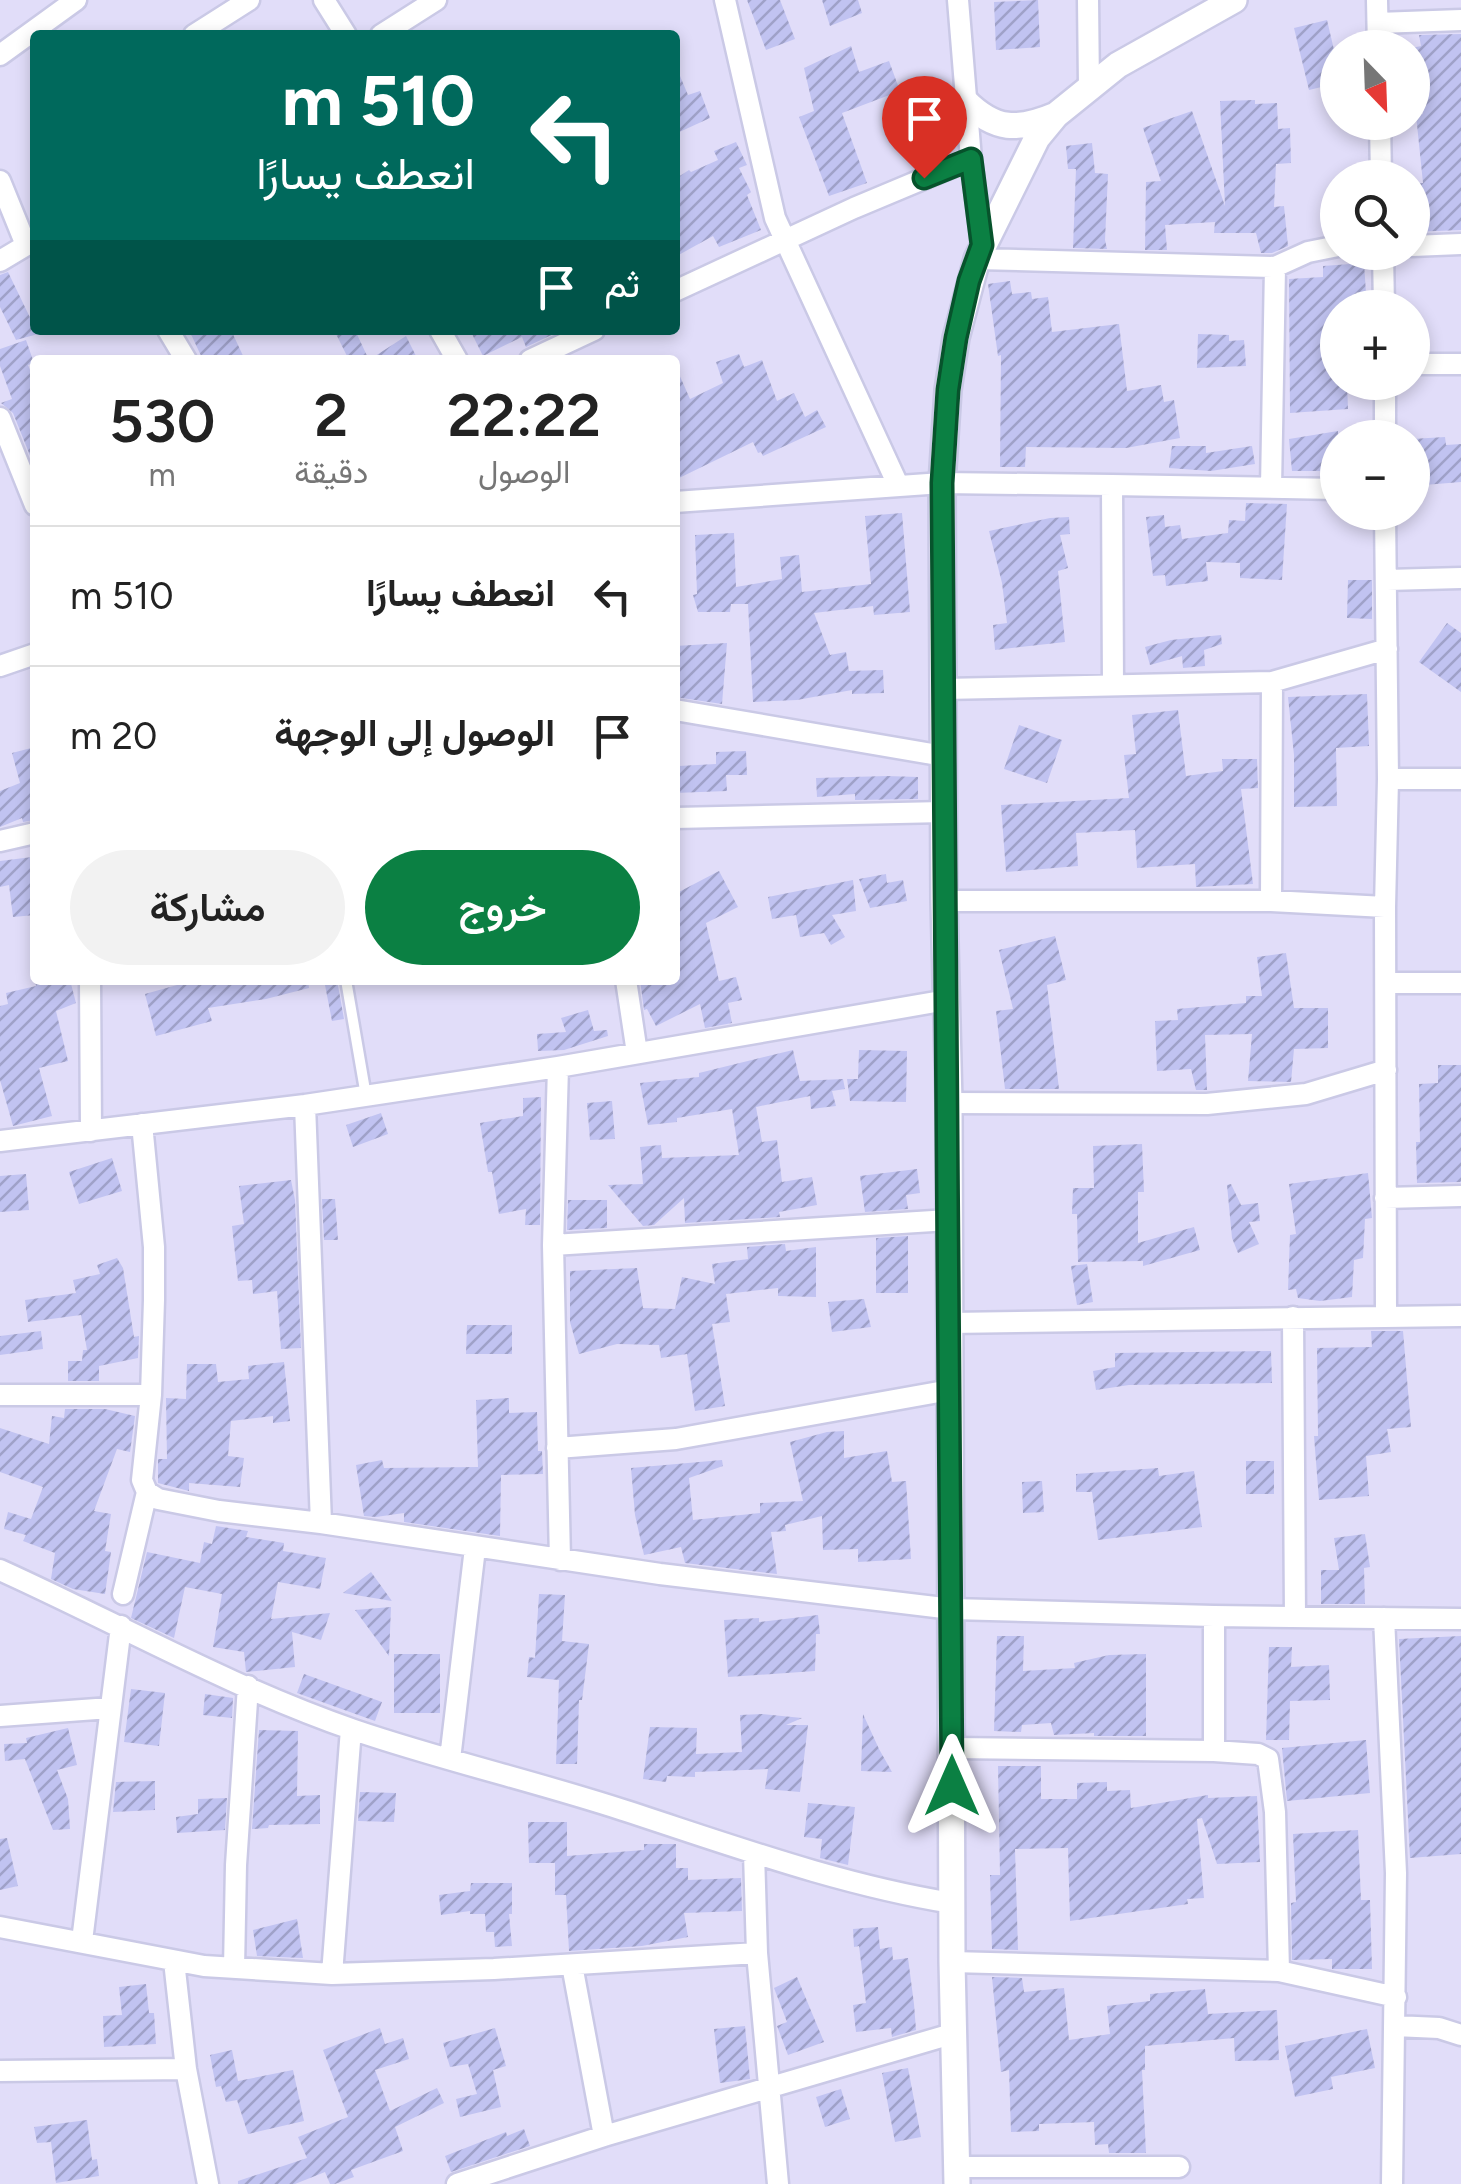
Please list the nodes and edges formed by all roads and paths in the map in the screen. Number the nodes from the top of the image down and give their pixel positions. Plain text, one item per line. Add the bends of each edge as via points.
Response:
1 (76, 0) edge
2 (249, 0) edge
3 (324, 0) edge
4 (436, 0) edge
5 (725, 0) edge
6 (958, 0) edge
7 (1088, 0) edge
8 (1377, 0) edge
9 (1226, 2) edge
10 (1461, 20) edge
11 (1378, 23) junction
12 (416, 26) edge
13 (35, 30) edge
14 (202, 30) edge
15 (343, 30) edge
16 (1378, 30) edge
17 (30, 33) edge
18 (0, 55) edge
19 (1089, 87) junction
20 (966, 100) junction
21 (1056, 114) junction
22 (971, 159) junction
23 (0, 181) edge
24 (785, 240) junction
25 (30, 241) edge
26 (30, 244) edge
27 (1461, 244) edge
28 (1430, 245) edge
29 (1320, 250) edge
30 (979, 252) junction
31 (0, 261) edge
32 (1275, 267) junction
33 (680, 290) edge
34 (583, 335) edge
35 (541, 355) edge
36 (1430, 364) edge
37 (1461, 364) edge
38 (0, 418) edge
39 (942, 483) junction
40 (898, 485) junction
41 (1112, 485) junction
42 (1270, 487) junction
43 (1320, 488) edge
44 (30, 493) edge
45 (680, 502) edge
46 (1386, 530) edge
47 (1461, 578) edge
48 (1388, 580) junction
49 (1387, 649) junction
50 (30, 656) edge
51 (0, 666) edge
52 (1272, 682) junction
53 (1113, 685) junction
54 (943, 689) junction
55 (680, 711) edge
56 (944, 756) junction
57 (1388, 779) junction
58 (1461, 779) edge
59 (944, 812) junction
60 (680, 818) edge
61 (30, 834) edge
62 (0, 841) edge
63 (944, 901) junction
64 (1271, 901) junction
65 (1385, 907) junction
66 (1387, 983) junction
67 (1461, 983) edge
68 (90, 985) edge
69 (347, 985) edge
70 (627, 985) edge
71 (946, 1000) junction
72 (637, 1052) junction
73 (558, 1067) junction
74 (1386, 1070) junction
75 (366, 1096) junction
76 (949, 1102) junction
77 (305, 1105) junction
78 (142, 1124) junction
79 (91, 1130) junction
80 (0, 1141) edge
81 (1461, 1196) edge
82 (1384, 1198) junction
83 (949, 1220) junction
84 (554, 1245) junction
85 (1386, 1316) junction
86 (1461, 1316) edge
87 (1293, 1317) junction
88 (950, 1324) junction
89 (950, 1390) junction
90 (0, 1395) edge
91 (151, 1395) junction
92 (556, 1448) junction
93 (147, 1492) junction
94 (321, 1523) junction
95 (475, 1548) junction
96 (560, 1560) junction
97 (0, 1570) edge
98 (123, 1594) dead end
99 (952, 1609) junction
100 (1214, 1616) junction
101 (1295, 1617) junction
102 (1384, 1618) junction
103 (1461, 1618) edge
104 (122, 1626) junction
105 (248, 1686) junction
106 (110, 1708) junction
107 (0, 1716) edge
108 (352, 1729) junction
109 (952, 1748) junction
110 (1214, 1751) junction
111 (450, 1759) junction
112 (754, 1853) junction
113 (952, 1903) junction
114 (0, 1927) edge
115 (82, 1941) junction
116 (757, 1953) junction
117 (174, 1961) junction
118 (952, 1962) junction
119 (572, 1964) junction
120 (234, 1968) junction
121 (1278, 1970) junction
122 (332, 1974) junction
123 (1396, 1996) junction
124 (1395, 2026) junction
125 (955, 2033) junction
126 (1461, 2035) edge
127 (186, 2069) junction
128 (0, 2072) edge
129 (769, 2087) junction
130 (604, 2136) junction
131 (1179, 2166) dead end
132 (957, 2175) edge
133 (208, 2184) edge
134 (457, 2184) edge
135 (778, 2184) edge
136 (1392, 2184) edge

1 - 13 street
2 - 14 street
3 - 15 street
4 - 12 street
5 - 24 street via 770,201
6 - 20 street
7 - 19 street
8 - 11 street
9 - 19 street
10 - 11 street
11 - 16 street
17 - 18 street
19 - 21 street
20 - 21 street via 981,117 1002,125 1035,124
20 - 22 street
21 - 30 street via 1022,164
22 - 24 street
22 - 30 street
23 - 25 street
24 - 33 street
24 - 40 street
26 - 31 street
27 - 28 street
29 - 32 street
30 - 32 street
30 - 39 street via 954,355
32 - 42 street
34 - 35 street
36 - 37 street
38 - 44 street
39 - 40 street
39 - 41 street
39 - 54 street
40 - 45 street
41 - 42 street
41 - 53 street
42 - 43 street
46 - 48 street
47 - 48 street
48 - 49 street
49 - 52 street
49 - 57 street
50 - 51 street
52 - 53 street
52 - 64 street
53 - 54 street
54 - 56 street
55 - 56 street
56 - 59 street
57 - 58 street
57 - 65 street
59 - 60 street
59 - 63 street
61 - 62 street
63 - 64 street
63 - 71 street
64 - 65 street
65 - 66 street
66 - 67 street
66 - 74 street
68 - 79 street
69 - 75 lane
70 - 72 street
71 - 72 street
71 - 76 street
72 - 73 street
73 - 75 street
73 - 84 street
74 - 76 street via 1306,1094 1207,1104
74 - 82 street
75 - 77 street
76 - 83 street
77 - 78 street
77 - 94 street
78 - 79 street
78 - 91 street via 154,1248
79 - 80 street
81 - 82 street
82 - 85 street
83 - 84 street
83 - 88 street
84 - 92 street
85 - 86 street
85 - 87 street
87 - 88 street
87 - 101 street
88 - 89 street
89 - 92 street via 676,1440
89 - 99 street
90 - 91 street
91 - 93 street via 142,1480
92 - 96 street
93 - 94 street via 218,1511
93 - 98 street
94 - 95 street
95 - 96 street
95 - 111 street
96 - 99 street
97 - 104 street
99 - 100 street
99 - 109 street
100 - 101 street
100 - 110 street
101 - 102 street
102 - 103 street
102 - 123 street
104 - 105 street
104 - 106 street
105 - 108 street
105 - 120 street
106 - 107 street
106 - 115 street
108 - 111 street
108 - 122 street
109 - 110 street
109 - 113 street
110 - 121 street via 1258,1754 1272,1772
111 - 112 street
112 - 113 street
112 - 116 street
113 - 118 street
114 - 115 street
115 - 117 street
116 - 119 street
116 - 129 street
117 - 120 street
117 - 127 street
118 - 121 street
118 - 125 street
119 - 122 street
119 - 130 street
120 - 122 street
121 - 123 street
123 - 124 street
124 - 126 street
124 - 136 street
125 - 129 street
125 - 132 street
127 - 128 street
127 - 133 street
129 - 130 street
129 - 135 street
130 - 134 street
131 - 132 street

